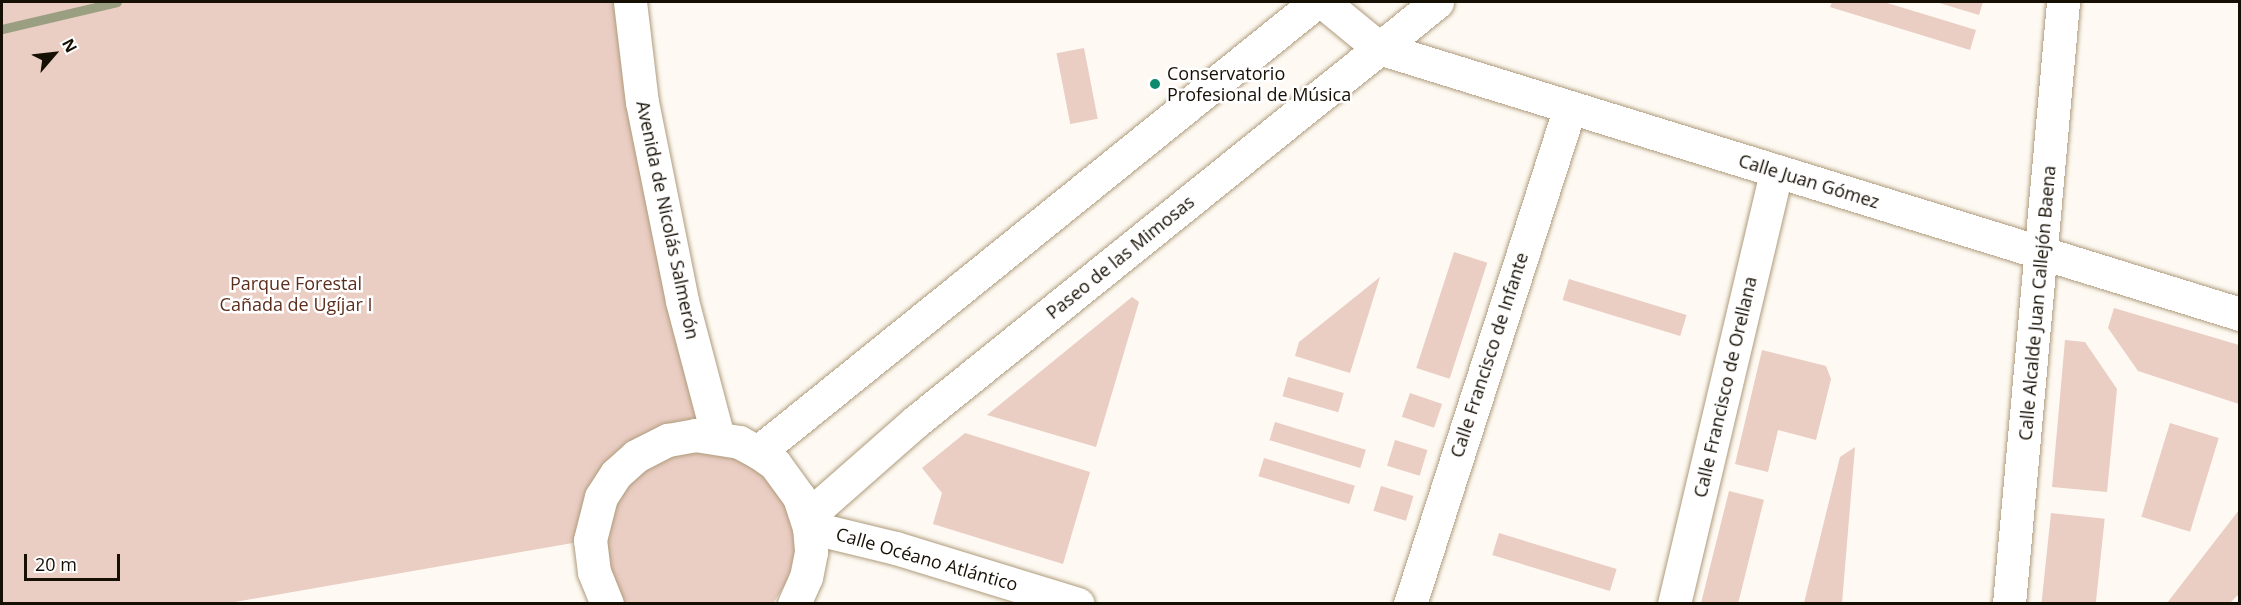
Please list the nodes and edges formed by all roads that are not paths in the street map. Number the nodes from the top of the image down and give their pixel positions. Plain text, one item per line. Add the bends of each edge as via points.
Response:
1 (630, 2) edge
2 (1316, 2) edge
3 (1323, 2) edge
4 (1437, 2) edge
5 (2063, 2) edge
6 (1379, 48) junction
7 (1570, 107) junction
8 (1776, 171) junction
9 (2043, 253) junction
10 (2240, 314) edge
11 (718, 436) junction
12 (758, 452) junction
13 (808, 522) junction
14 (1006, 592) edge
15 (796, 602) edge
16 (607, 603) edge
17 (1078, 603) edge
18 (1410, 603) edge
19 (1674, 603) edge
20 (2009, 603) edge

1 - 11 street, Avenida de Nicolás Salmerón via 642,102 677,278
2 - 12 street
3 - 6 street
4 - 6 street, Paseo de las Mimosas
5 - 9 street, Calle Alcalde Juan Callejón Baena
6 - 7 street, Calle Juan Gómez
6 - 13 street, Paseo de las Mimosas via 915,422
7 - 8 street, Calle Juan Gómez
7 - 18 street, Calle Francisco de Infante
8 - 9 street, Calle Juan Gómez
8 - 19 street, Calle Francisco de Orellana
9 - 10 street, Calle Juan Gómez
9 - 20 street, Calle Alcalde Juan Callejón Baena
11 - 12 street
11 - 16 street via 668,440 636,456 616,474 601,497 590,540 594,572
12 - 13 street via 788,479
13 - 14 street, Calle Océano Atlántico
13 - 15 street via 811,552
14 - 17 street, Calle Océano Atlántico

